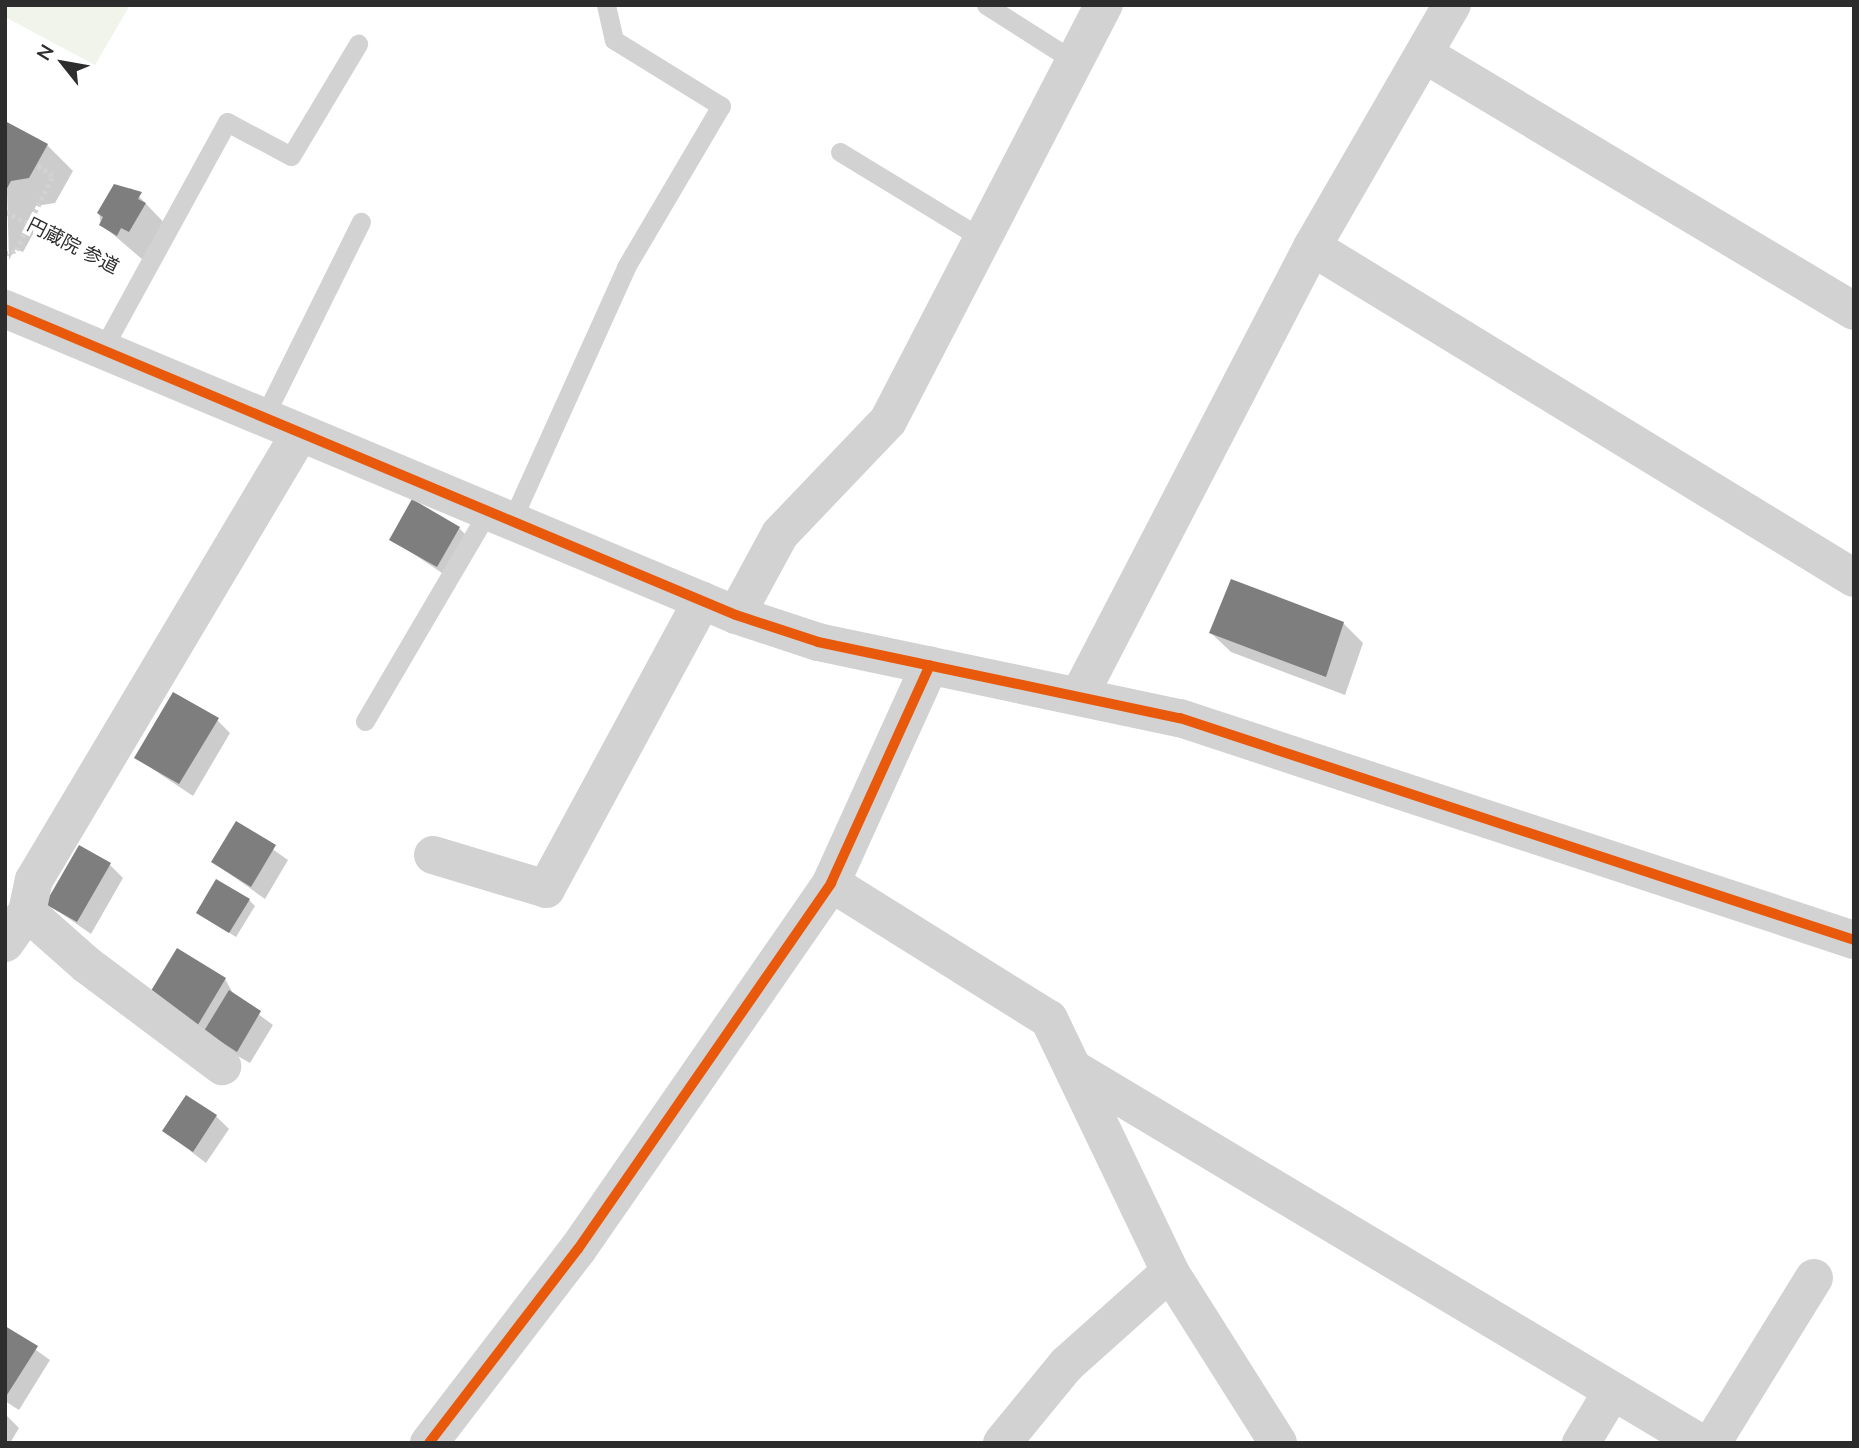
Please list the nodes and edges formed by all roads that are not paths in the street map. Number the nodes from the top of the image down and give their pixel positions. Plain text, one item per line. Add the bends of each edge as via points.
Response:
1 (606, 5) edge
2 (986, 5) edge
3 (1104, 5) edge
4 (1452, 5) edge
5 (358, 44) dead end
6 (1424, 54) junction
7 (1074, 61) junction
8 (840, 152) dead end
9 (361, 222) dead end
10 (983, 239) junction
11 (1312, 247) junction
12 (5, 309) edge
13 (1854, 311) edge
14 (101, 352) junction
15 (264, 417) junction
16 (300, 433) junction
17 (501, 515) junction
18 (1854, 578) edge
19 (719, 608) junction
20 (930, 665) junction
21 (1080, 694) junction
22 (365, 721) dead end
23 (433, 855) dead end
24 (831, 883) junction
25 (27, 912) junction
26 (1854, 940) edge
27 (5, 943) edge
28 (222, 1066) dead end
29 (1074, 1069) junction
30 (1170, 1272) junction
31 (1814, 1278) dead end
32 (1612, 1392) junction
33 (429, 1443) edge
34 (1002, 1443) edge
35 (1278, 1443) edge
36 (1581, 1443) edge
37 (1700, 1443) edge
38 (1712, 1443) edge

1 - 17 lane via 614,40 721,106 626,267
2 - 7 lane
3 - 7 street
4 - 6 street
5 - 14 lane via 291,156 227,122
6 - 11 street
6 - 13 street
7 - 10 street
8 - 10 lane
9 - 15 lane
10 - 19 street via 888,421 780,534
11 - 18 street
11 - 21 street
12 - 14 street
14 - 15 street
15 - 16 street
16 - 17 street
16 - 25 street via 34,880
17 - 19 street
17 - 22 lane
19 - 20 street via 818,642
19 - 23 street via 546,889
20 - 21 street
20 - 24 street
21 - 26 street via 1180,718
24 - 29 street via 1049,1019
24 - 33 street via 578,1249
25 - 27 street
25 - 28 street via 87,965
29 - 30 street
29 - 32 street
30 - 34 street via 1068,1364
30 - 35 street
31 - 38 street
32 - 36 street
32 - 37 street

